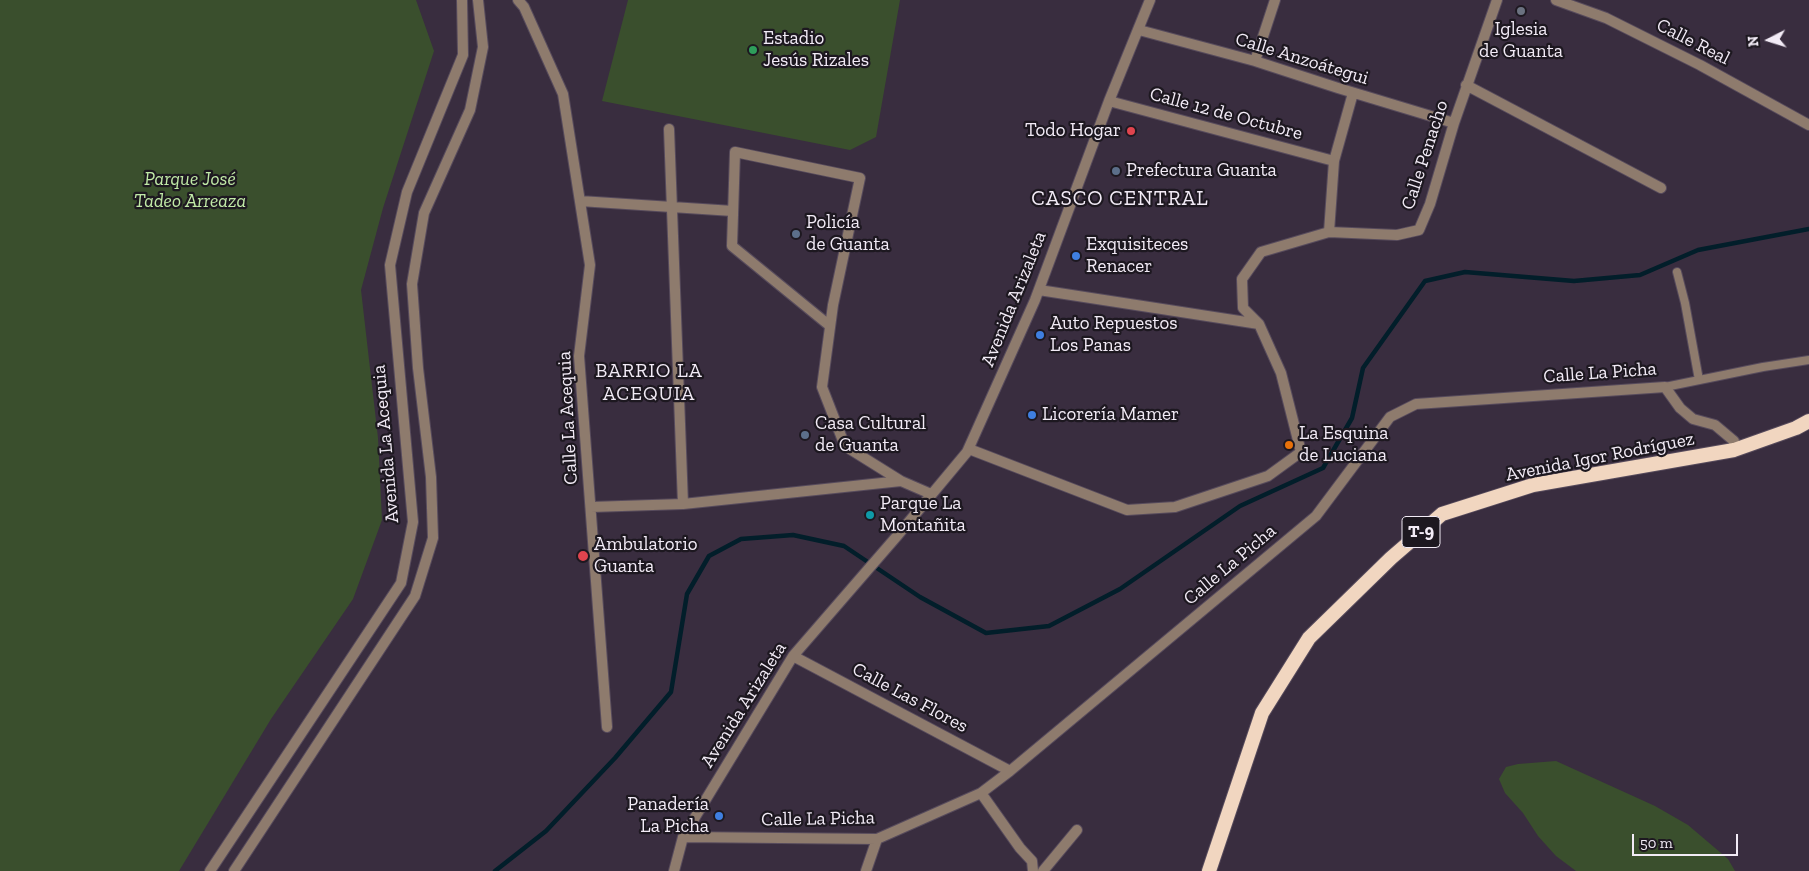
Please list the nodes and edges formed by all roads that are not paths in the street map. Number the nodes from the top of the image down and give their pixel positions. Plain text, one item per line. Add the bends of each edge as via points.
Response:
1 (462, 0) edge
2 (478, 0) edge
3 (518, 0) edge
4 (1150, 0) edge
5 (1275, 0) edge
6 (1497, 0) edge
7 (1556, 0) edge
8 (1139, 30) junction
9 (1255, 61) junction
10 (1466, 86) junction
11 (1353, 93) junction
12 (1109, 101) junction
13 (1454, 123) junction
14 (1809, 125) edge
15 (669, 129) dead end
16 (1334, 161) junction
17 (1661, 188) dead end
18 (580, 201) junction
19 (672, 207) junction
20 (733, 211) junction
21 (1330, 232) junction
22 (1677, 272) dead end
23 (1039, 290) junction
24 (1259, 324) junction
25 (830, 326) junction
26 (1809, 360) edge
27 (1699, 380) junction
28 (1665, 387) junction
29 (1809, 421) edge
30 (969, 449) junction
31 (1734, 450) junction
32 (901, 482) junction
33 (931, 494) junction
34 (683, 504) junction
35 (591, 507) junction
36 (793, 656) junction
37 (607, 728) dead end
38 (1010, 771) junction
39 (981, 793) junction
40 (1077, 830) dead end
41 (683, 837) junction
42 (877, 839) junction
43 (210, 871) edge
44 (234, 871) edge
45 (674, 871) edge
46 (866, 871) edge
47 (1033, 871) edge
48 (1043, 871) edge
49 (1209, 871) edge

1 - 43 street, Avenida La Acequia via 463,55 407,192 390,264 413,522 401,583
2 - 44 street, Avenida La Acequia via 483,47 470,110 424,213 412,284 431,476 433,538 416,596
3 - 18 street, Calle La Acequia via 564,94
4 - 8 street, Avenida Arizaleta
5 - 9 street
6 - 10 street, Calle Penacho
7 - 14 street, Calle Real via 1606,18
8 - 9 street, Calle Anzoátegui
8 - 12 street, Avenida Arizaleta
9 - 11 street, Calle Anzoátegui
10 - 13 street, Calle Penacho
10 - 17 street
11 - 13 street, Calle Anzoátegui
11 - 16 street
12 - 16 street, Calle 12 de Octubre
12 - 23 street, Avenida Arizaleta
13 - 21 street, Calle Penacho via 1419,230 1397,235
15 - 19 street
16 - 21 street
18 - 19 street
18 - 35 street, Calle La Acequia via 590,265 579,356
19 - 20 street
19 - 34 street
20 - 25 street via 732,246
20 - 25 street via 735,152 860,178
21 - 24 street, Calle Penacho via 1260,252 1242,279 1243,308
22 - 27 lane
23 - 24 street
23 - 30 street, Avenida Arizaleta
24 - 30 street, Calle Penacho via 1282,373 1301,452 1268,476 1175,507 1127,510
25 - 32 street via 822,387 845,446
26 - 27 lane, Calle La Picha
27 - 28 lane, Calle La Picha
28 - 31 street via 1680,408 1694,419 1715,425 1734,441
28 - 38 street, Calle La Picha via 1416,404 1390,417 1316,516
29 - 31 highway, Avenida Igor Rodríguez / T-9
30 - 33 street, Avenida Arizaleta
31 - 49 highway, Avenida Igor Rodríguez / T-9 via 1533,485 1442,514 1391,558 1309,638 1262,713
32 - 33 street
32 - 34 street
33 - 36 street, Avenida Arizaleta
34 - 35 street
35 - 37 street, Calle La Acequia
36 - 38 street, Calle Las Flores
36 - 41 street, Avenida Arizaleta
38 - 39 street, Calle La Picha
39 - 42 street, Calle La Picha
39 - 47 street via 1032,861
40 - 48 street
41 - 42 street, Calle La Picha
41 - 45 street, Avenida Arizaleta
42 - 46 street

